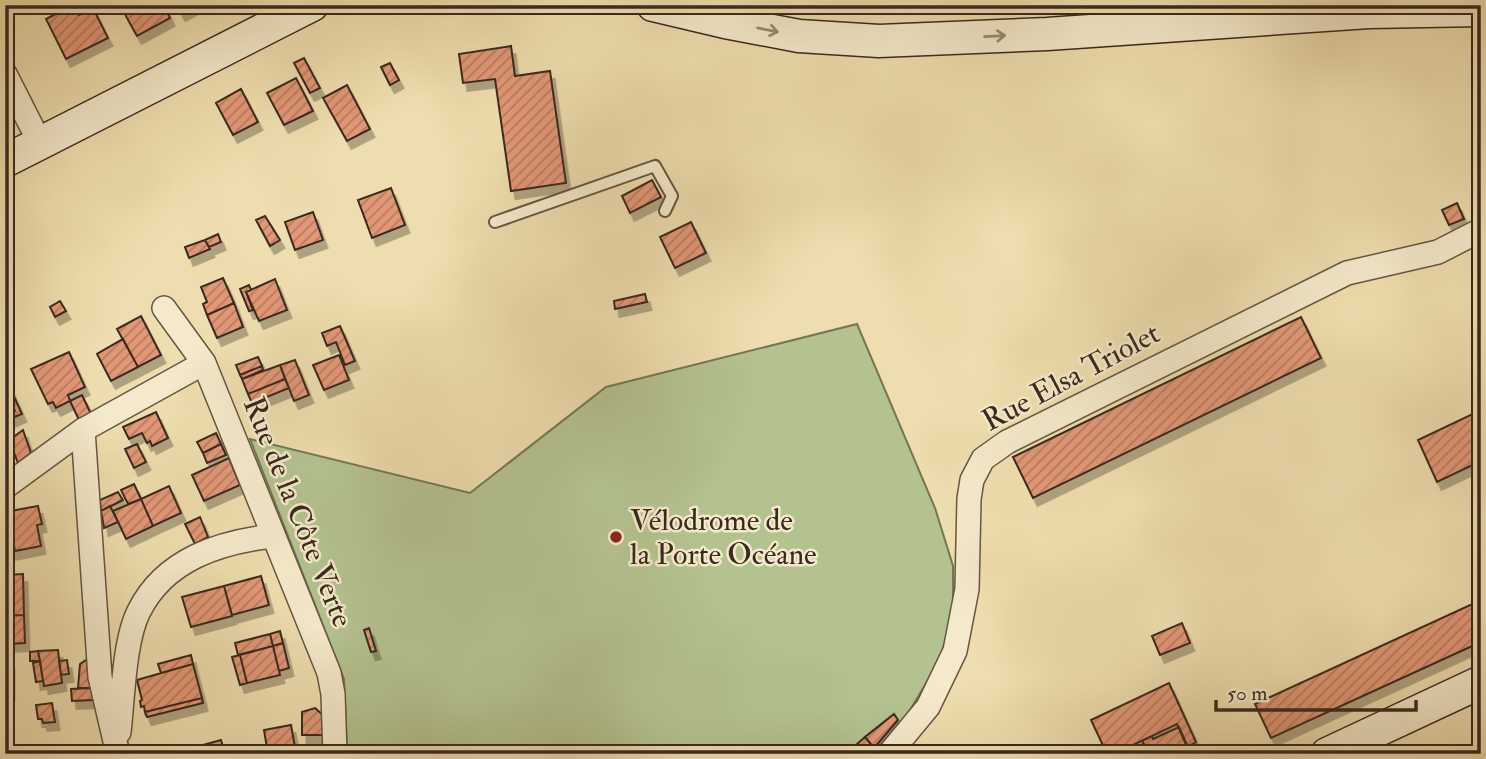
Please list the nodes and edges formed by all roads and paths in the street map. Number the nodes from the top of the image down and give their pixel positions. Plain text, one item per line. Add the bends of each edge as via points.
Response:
1 (653, 5) edge
2 (310, 6) edge
3 (1481, 10) edge
4 (5, 74) edge
5 (40, 143) junction
6 (5, 161) edge
7 (665, 211) dead end
8 (495, 222) dead end
9 (1481, 230) edge
10 (164, 308) dead end
11 (204, 363) junction
12 (83, 430) junction
13 (5, 486) edge
14 (273, 536) junction
15 (1481, 682) edge
16 (118, 751) edge
17 (335, 754) edge
18 (889, 754) edge
19 (1327, 754) edge

1 -> 3 street via 799,36 879,41 1369,12
2 - 5 street
4 - 5 street
5 - 6 street
7 - 8 lane via 672,196 655,166
9 - 18 street, Rue Elsa Triolet via 1438,252 1347,273 1007,442 984,459 972,480 967,589 955,651 928,707
10 - 11 street, Rue de la Côte Verte
11 - 12 street
11 - 14 street, Rue de la Côte Verte
12 - 13 street
12 - 16 street via 100,677
14 - 16 street via 201,552 175,570 138,611 129,644
14 - 17 street, Rue de la Côte Verte via 330,673
15 - 19 street

